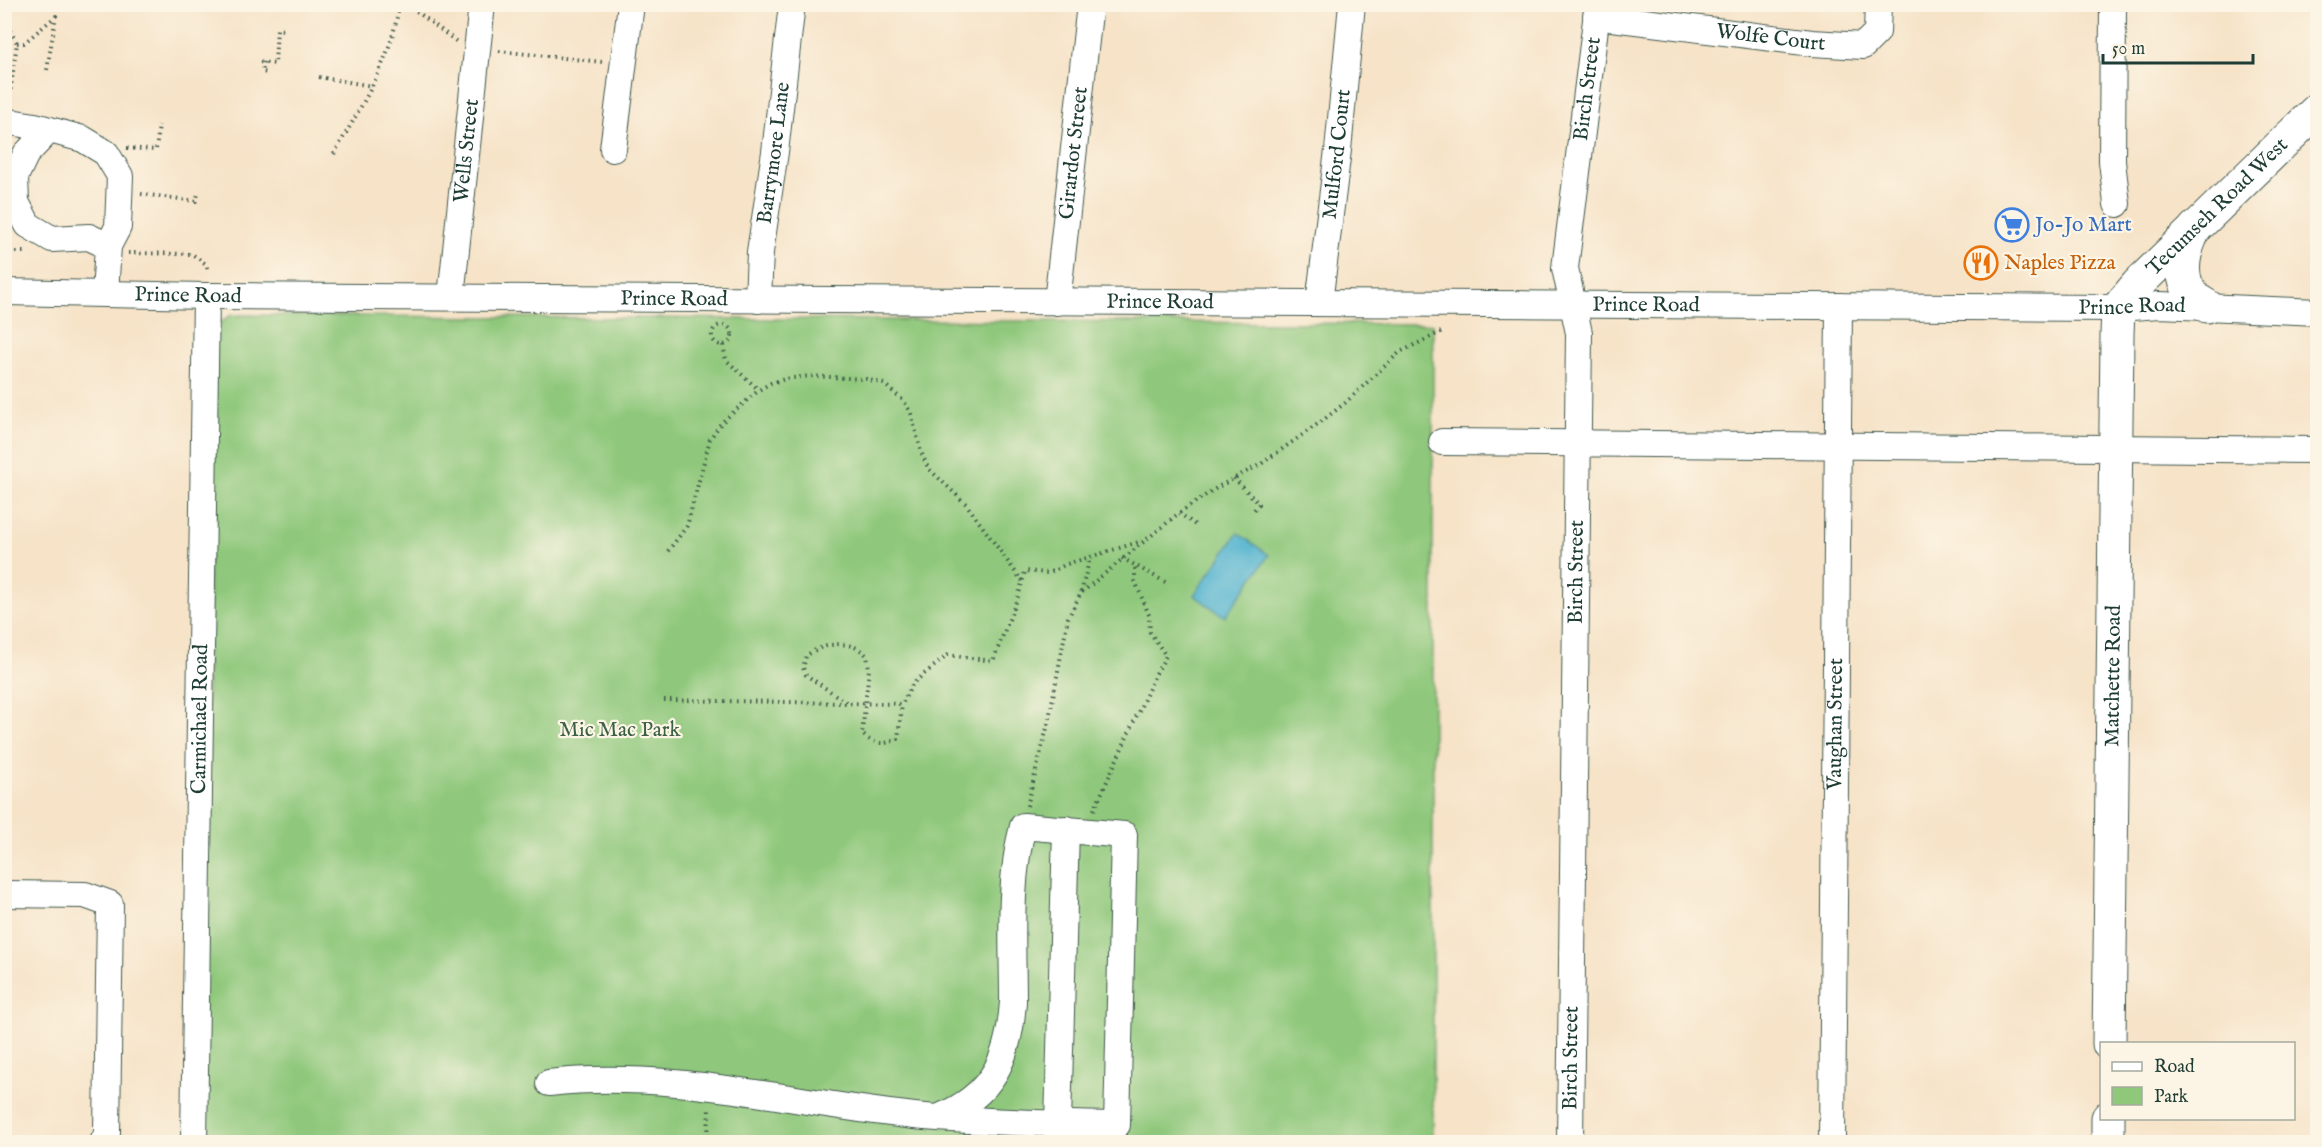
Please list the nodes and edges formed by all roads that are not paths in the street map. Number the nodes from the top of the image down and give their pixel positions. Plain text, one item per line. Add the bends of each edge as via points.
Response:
1 (482, 4) edge
2 (632, 4) edge
3 (792, 4) edge
4 (1090, 4) edge
5 (1352, 4) edge
6 (1878, 4) edge
7 (2113, 4) edge
8 (1597, 10) edge
9 (2318, 109) edge
10 (6, 113) edge
11 (49, 130) junction
12 (613, 149) dead end
13 (2117, 204) dead end
14 (2195, 227) junction
15 (108, 246) junction
16 (4, 292) edge
17 (105, 294) junction
18 (207, 296) junction
19 (451, 297) junction
20 (758, 300) junction
21 (1057, 302) junction
22 (1319, 303) junction
23 (1572, 304) junction
24 (1839, 306) junction
25 (2207, 306) junction
26 (2118, 308) junction
27 (2318, 312) edge
28 (1442, 442) dead end
29 (1577, 443) junction
30 (1839, 446) junction
31 (2114, 449) junction
32 (2318, 450) edge
33 (1066, 829) junction
34 (4, 894) edge
35 (2109, 1042) edge
36 (549, 1083) dead end
37 (940, 1117) junction
38 (2108, 1120) edge
39 (1058, 1124) junction
40 (103, 1143) edge
41 (194, 1143) edge
42 (1570, 1143) edge
43 (1833, 1143) edge
44 (2108, 1143) edge

1 - 19 street, Wells Street
2 - 12 street
3 - 20 street, Barrymore Lane via 760,252
4 - 21 street, Girardot Street
5 - 22 street, Mulford Court
6 - 8 street, Wolfe Court via 1877,32 1863,46 1812,43
7 - 13 street via 2112,161
8 - 23 street, Birch Street via 1565,268
9 - 14 main road, Tecumseh Road West
10 - 11 street
11 - 15 street via 82,139 106,153 120,176 118,227
11 - 15 street via 26,154 15,177 16,202 28,225 52,239 89,237
14 - 25 main road via 2185,249 2183,271 2192,294
14 - 26 main road, Tecumseh Road West
15 - 17 street
16 - 17 street, Prince Road
17 - 18 street, Prince Road
18 - 19 street, Prince Road
18 - 41 street, Carmichael Road
19 - 20 street, Prince Road
20 - 21 street, Prince Road
21 - 22 street, Prince Road
22 - 23 street, Prince Road
23 - 24 street, Prince Road
23 - 29 street, Birch Street via 1579,333
24 - 26 street, Prince Road
24 - 30 street, Vaughan Street
25 - 26 street, Prince Road
25 - 27 street, Prince Road
26 - 31 main road, Matchette Road
28 - 29 street
29 - 30 street
29 - 42 street, Birch Street
30 - 31 street
30 - 43 street, Vaughan Street
31 - 32 street
31 - 35 main road, Matchette Road
33 - 37 street via 1023,826 1014,874 1012,1023 1005,1052 979,1094
33 - 39 street
33 - 39 street via 1124,835 1117,1125
34 - 40 street via 85,896 110,904 107,1134
36 - 37 street via 584,1079 710,1087
37 - 39 street
38 - 44 main road

